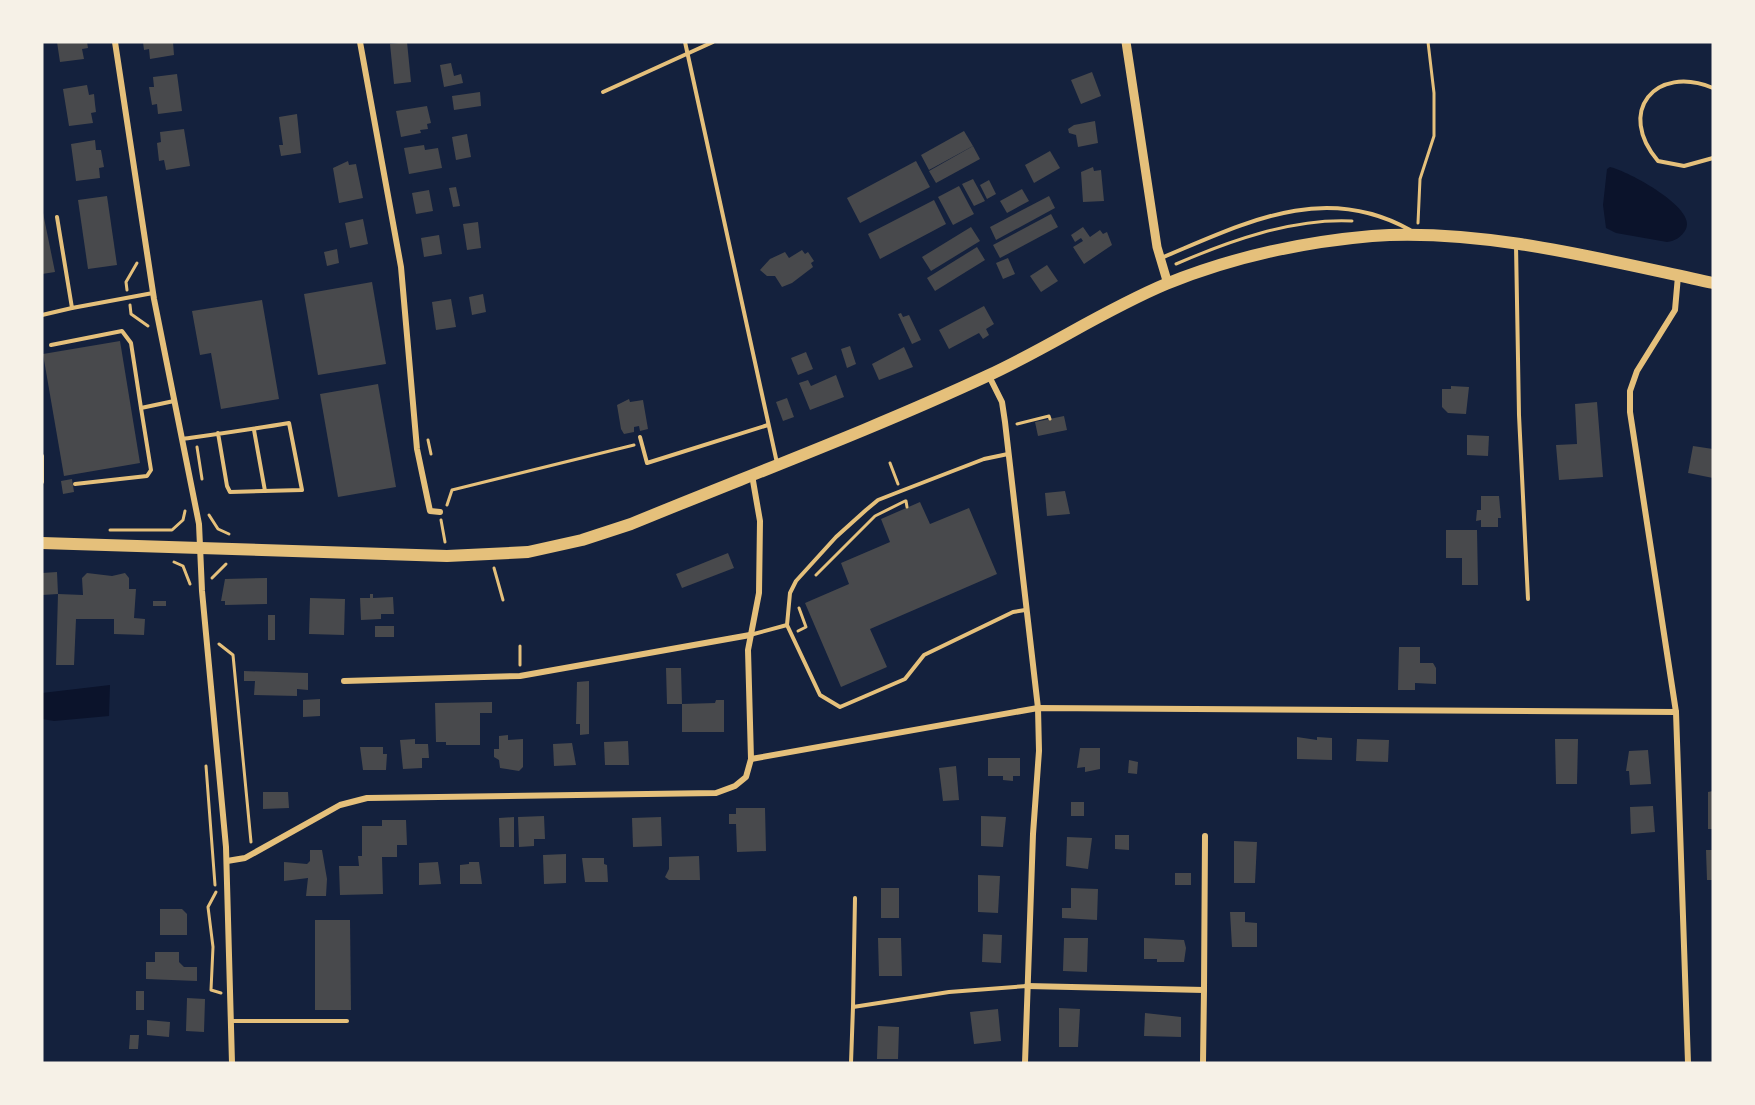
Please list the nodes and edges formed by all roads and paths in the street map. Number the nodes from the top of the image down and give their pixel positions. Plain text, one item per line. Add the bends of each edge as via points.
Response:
1 (115, 42) edge
2 (360, 42) edge
3 (685, 42) edge
4 (713, 42) edge
5 (1126, 42) edge
6 (1428, 42) edge
7 (688, 54) junction
8 (1713, 88) edge
9 (603, 92) dead end
10 (1713, 158) edge
11 (57, 217) dead end
12 (1419, 235) junction
13 (1516, 245) junction
14 (1159, 258) junction
15 (1678, 276) junction
16 (1713, 283) edge
17 (1168, 284) junction
18 (153, 293) junction
19 (72, 308) junction
20 (42, 315) edge
21 (51, 345) dead end
22 (989, 375) junction
23 (175, 401) junction
24 (141, 408) junction
25 (1050, 419) dead end
26 (1017, 424) dead end
27 (768, 425) junction
28 (254, 429) junction
29 (218, 433) junction
30 (195, 437) junction
31 (640, 437) dead end
32 (183, 439) junction
33 (642, 443) junction
34 (1008, 454) junction
35 (42, 456) edge
36 (890, 463) dead end
37 (777, 464) junction
38 (751, 475) junction
39 (42, 482) edge
40 (75, 484) dead end
41 (203, 484) dead end
42 (265, 491) junction
43 (901, 491) junction
44 (915, 497) dead end
45 (905, 501) junction
46 (185, 506) dead end
47 (907, 507) dead end
48 (440, 512) junction
49 (102, 530) dead end
50 (446, 542) dead end
51 (42, 543) edge
52 (200, 547) junction
53 (231, 562) dead end
54 (503, 566) dead end
55 (188, 574) dead end
56 (813, 578) dead end
57 (211, 586) dead end
58 (191, 591) dead end
59 (1528, 599) dead end
60 (503, 600) dead end
61 (798, 604) dead end
62 (1025, 610) junction
63 (787, 625) junction
64 (791, 634) junction
65 (218, 635) dead end
66 (750, 635) junction
67 (520, 646) dead end
68 (520, 676) junction
69 (344, 681) dead end
70 (1038, 708) junction
71 (1676, 712) junction
72 (207, 757) dead end
73 (751, 759) junction
74 (1205, 836) dead end
75 (252, 854) junction
76 (227, 861) junction
77 (855, 898) dead end
78 (1027, 986) junction
79 (1204, 990) junction
80 (221, 1004) dead end
81 (854, 1007) junction
82 (232, 1021) junction
83 (347, 1021) dead end
84 (232, 1063) edge
85 (851, 1063) edge
86 (1026, 1063) edge
87 (1203, 1063) edge
88 (1688, 1063) edge

1 - 18 street
2 - 48 street via 401,267 417,449 430,511
3 - 7 lane
4 - 7 lane
5 - 14 street
6 - 12 path via 1434,136 1420,179
7 - 9 lane
7 - 27 lane
8 - 10 lane via 1683,79 1667,82 1642,106 1639,121 1641,135 1658,161 1684,166
11 - 19 lane
12 - 13 main road
12 - 14 lane via 1394,221 1321,208 1231,227
12 - 17 main road via 1374,236 1283,249
13 - 15 main road
13 - 59 lane
14 - 17 street
15 - 16 main road
15 - 71 street via 1675,310 1637,371 1630,391
17 - 22 main road
18 - 19 lane
18 - 23 street
19 - 20 lane
21 - 24 lane via 122,331 131,342
22 - 34 street via 1002,402
22 - 37 main road
23 - 24 lane
23 - 32 street
24 - 40 lane via 151,470 147,476
25 - 26 path via 1049,416
27 - 33 lane via 646,463
27 - 37 lane
28 - 29 lane
28 - 42 lane
28 - 42 lane via 289,423 302,490
29 - 30 lane
29 - 42 lane via 230,492
30 - 32 lane
30 - 41 path
31 - 33 lane
32 - 52 street
33 - 48 path via 452,490
34 - 43 lane via 984,459
34 - 62 street
35 - 39 lane
36 - 43 path
37 - 38 main road
38 - 52 main road via 632,524 528,552 447,556
38 - 66 street via 757,490 760,521 759,593
43 - 45 path
43 - 63 lane via 878,500 805,570 790,593
44 - 45 path
45 - 47 path
45 - 56 path via 875,516
46 - 49 path via 183,520 172,530
48 - 50 path
51 - 52 main road
52 - 76 street
53 - 57 path via 212,575
54 - 60 path via 493,567
55 - 58 path
61 - 64 path via 806,627
62 - 64 lane via 1013,612 924,655 905,679 840,707 820,695
62 - 70 street
63 - 64 lane
63 - 66 lane
65 - 75 path via 219,644 233,655
66 - 68 street
66 - 73 street
67 - 68 path
68 - 69 street
70 - 71 street
70 - 73 street
70 - 78 street
71 - 88 street
72 - 80 path via 216,892 208,907 213,947 211,990 221,993
73 - 75 street via 746,777 716,793 367,798 340,805
74 - 79 street
75 - 76 street
76 - 82 street
77 - 81 lane
78 - 79 street
78 - 81 lane via 949,992
78 - 86 street
79 - 87 street
81 - 85 lane
82 - 83 lane
82 - 84 street

